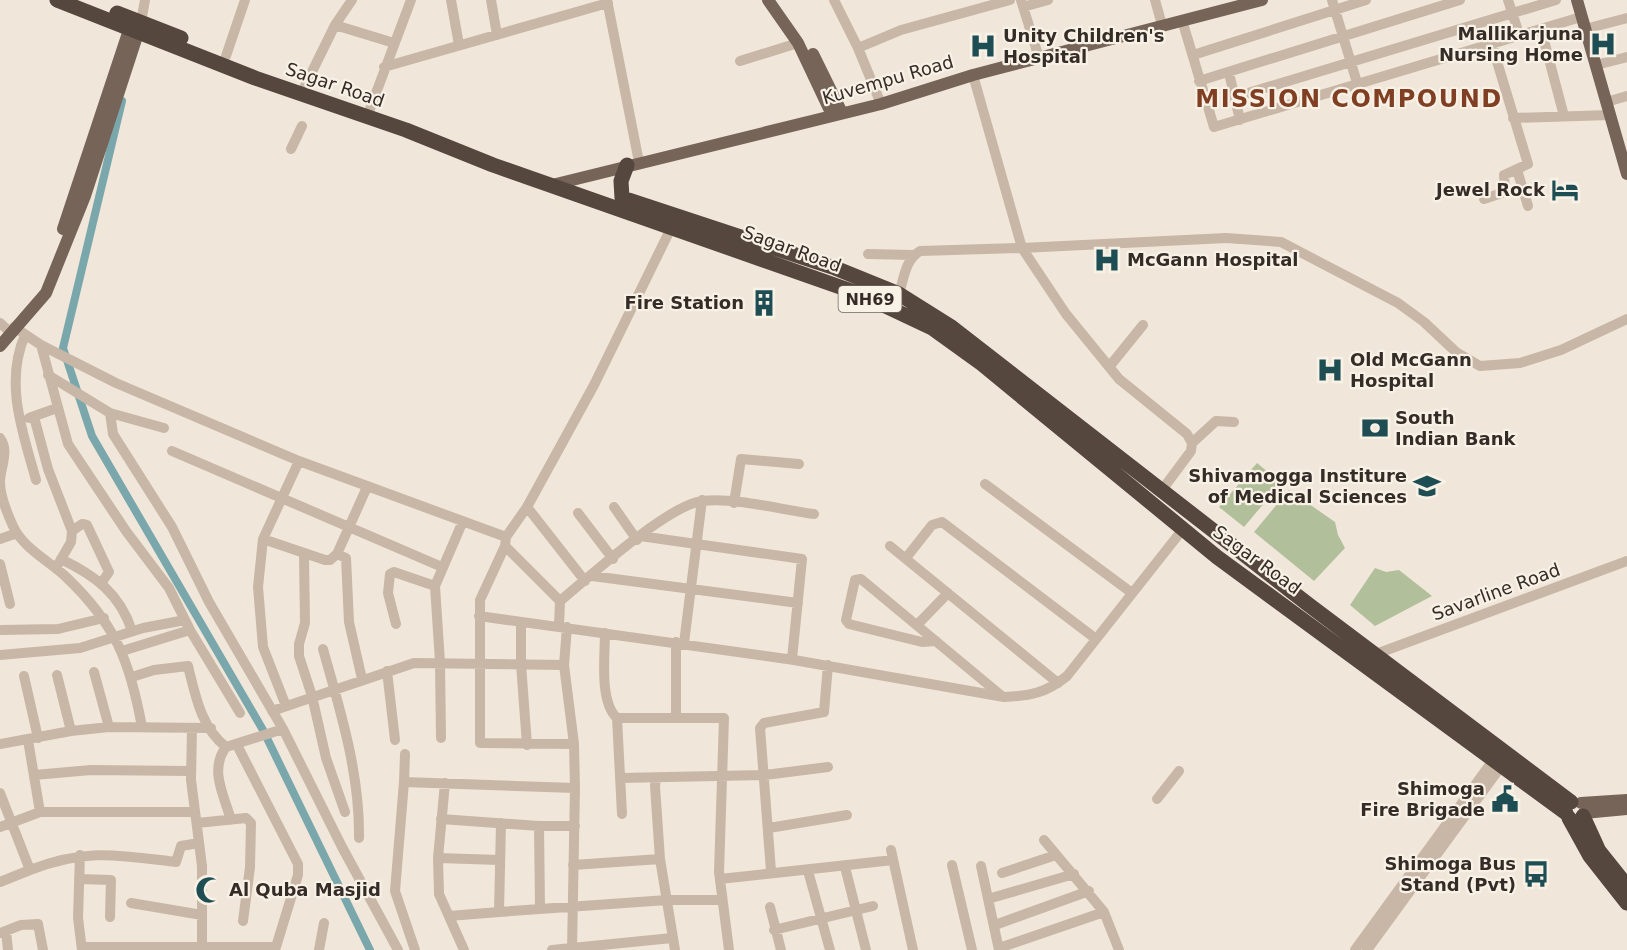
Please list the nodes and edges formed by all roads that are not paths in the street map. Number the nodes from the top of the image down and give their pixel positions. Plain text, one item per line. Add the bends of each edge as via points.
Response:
1 (57, 0) edge
2 (83, 0) edge
3 (245, 0) edge
4 (352, 0) edge
5 (411, 0) edge
6 (451, 0) edge
7 (491, 0) edge
8 (768, 0) edge
9 (778, 0) edge
10 (834, 0) edge
11 (1010, 0) edge
12 (1048, 0) edge
13 (1155, 0) edge
14 (1262, 0) edge
15 (1366, 0) edge
16 (1460, 0) edge
17 (1508, 0) edge
18 (1556, 0) edge
19 (1577, 0) edge
20 (608, 2) edge
21 (1022, 3) edge
22 (1333, 5) edge
23 (1512, 13) junction
24 (1627, 18) edge
25 (138, 19) edge
26 (1182, 20) junction
27 (1583, 23) junction
28 (336, 25) junction
29 (1162, 25) junction
30 (1541, 29) junction
31 (497, 35) junction
32 (1343, 37) junction
33 (1520, 37) junction
34 (394, 43) junction
35 (798, 43) junction
36 (459, 45) junction
37 (1492, 45) junction
38 (858, 48) junction
39 (1193, 55) junction
40 (226, 56) junction
41 (1627, 57) edge
42 (1039, 58) junction
43 (740, 61) dead end
44 (1351, 63) junction
45 (1596, 65) junction
46 (384, 67) junction
47 (1228, 73) junction
48 (974, 75) junction
49 (1199, 81) junction
50 (305, 86) junction
51 (1358, 86) junction
52 (1627, 96) edge
53 (1235, 97) junction
54 (1606, 102) junction
55 (881, 104) junction
56 (370, 109) junction
57 (837, 114) junction
58 (1610, 115) junction
59 (1564, 116) junction
60 (1514, 118) junction
61 (1240, 120) junction
62 (302, 126) dead end
63 (1622, 137) edge
64 (291, 149) dead end
65 (633, 164) junction
66 (1517, 170) junction
67 (1627, 174) edge
68 (558, 183) junction
69 (622, 198) junction
70 (1484, 199) dead end
71 (1528, 206) dead end
72 (674, 221) junction
73 (1022, 248) junction
74 (868, 254) dead end
75 (913, 255) junction
76 (899, 294) junction
77 (1627, 319) edge
78 (0, 323) edge
79 (1143, 325) dead end
80 (12, 329) junction
81 (25, 335) junction
82 (41, 345) junction
83 (0, 346) edge
84 (1109, 367) junction
85 (48, 375) junction
86 (57, 408) junction
87 (110, 413) junction
88 (34, 417) junction
89 (20, 422) junction
90 (1234, 422) dead end
91 (164, 428) dead end
92 (0, 438) edge
93 (1192, 442) junction
94 (172, 451) dead end
95 (298, 461) junction
96 (799, 464) dead end
97 (36, 480) dead end
98 (985, 484) dead end
99 (367, 486) junction
100 (1162, 490) junction
101 (281, 498) junction
102 (702, 501) junction
103 (734, 503) junction
104 (3, 506) edge
105 (527, 507) junction
106 (614, 507) dead end
107 (578, 513) dead end
108 (814, 514) dead end
109 (463, 521) junction
110 (350, 528) junction
111 (1183, 529) junction
112 (72, 531) junction
113 (16, 533) junction
114 (638, 538) junction
115 (0, 539) edge
116 (263, 539) junction
117 (506, 541) junction
118 (698, 545) junction
119 (890, 546) dead end
120 (337, 554) junction
121 (304, 555) junction
122 (906, 558) junction
123 (613, 559) junction
124 (1627, 561) edge
125 (0, 564) edge
126 (59, 564) junction
127 (442, 567) junction
128 (588, 578) junction
129 (102, 582) junction
130 (435, 586) junction
131 (692, 588) junction
132 (948, 593) junction
133 (1132, 593) junction
134 (560, 601) junction
135 (798, 603) junction
136 (10, 604) dead end
137 (479, 616) junction
138 (104, 618) junction
139 (521, 622) junction
140 (396, 624) dead end
141 (188, 625) junction
142 (917, 625) junction
143 (563, 627) junction
144 (0, 630) edge
145 (132, 632) junction
146 (605, 633) junction
147 (115, 637) junction
148 (1096, 639) junction
149 (936, 641) junction
150 (680, 642) junction
151 (322, 649) dead end
152 (122, 651) junction
153 (1376, 654) junction
154 (0, 655) edge
155 (792, 659) junction
156 (440, 662) junction
157 (479, 664) junction
158 (520, 664) junction
159 (564, 665) junction
160 (828, 665) junction
161 (387, 671) junction
162 (94, 672) dead end
163 (57, 675) dead end
164 (24, 676) dead end
165 (132, 677) junction
166 (362, 679) junction
167 (1058, 683) junction
168 (334, 690) junction
169 (312, 696) junction
170 (1004, 697) junction
171 (286, 706) junction
172 (272, 711) junction
173 (240, 713) dead end
174 (676, 717) junction
175 (617, 718) junction
176 (109, 727) junction
177 (142, 727) junction
178 (192, 728) junction
179 (210, 728) junction
180 (71, 731) junction
181 (280, 731) junction
182 (441, 738) dead end
183 (33, 739) junction
184 (395, 740) dead end
185 (0, 744) edge
186 (574, 744) junction
187 (527, 745) junction
188 (232, 746) junction
189 (405, 754) dead end
190 (1498, 762) junction
191 (828, 767) dead end
192 (190, 771) junction
193 (1179, 771) dead end
194 (34, 775) junction
195 (765, 775) junction
196 (724, 777) junction
197 (620, 778) junction
198 (656, 778) junction
199 (404, 782) junction
200 (445, 783) junction
201 (575, 788) junction
202 (0, 793) edge
203 (1157, 799) dead end
204 (1627, 800) edge
205 (1627, 809) edge
206 (1576, 811) junction
207 (40, 812) junction
208 (345, 812) dead end
209 (622, 814) dead end
210 (847, 815) dead end
211 (196, 818) junction
212 (441, 819) junction
213 (231, 820) junction
214 (13, 822) junction
215 (501, 823) junction
216 (539, 826) junction
217 (575, 826) junction
218 (0, 827) edge
219 (769, 828) junction
220 (359, 838) dead end
221 (1044, 840) dead end
222 (199, 843) junction
223 (80, 855) junction
224 (1056, 855) junction
225 (438, 858) junction
226 (660, 859) junction
227 (500, 860) junction
228 (573, 865) junction
229 (952, 865) dead end
230 (981, 866) dead end
231 (845, 867) junction
232 (30, 870) junction
233 (771, 871) junction
234 (808, 871) junction
235 (1002, 873) dead end
236 (1074, 874) junction
237 (79, 879) junction
238 (720, 879) junction
239 (0, 882) edge
240 (1627, 886) edge
241 (1089, 891) junction
242 (988, 899) junction
243 (667, 900) junction
244 (722, 900) junction
245 (132, 903) dead end
246 (1627, 903) edge
247 (873, 906) dead end
248 (572, 907) junction
249 (770, 907) dead end
250 (540, 908) junction
251 (857, 910) junction
252 (499, 912) junction
253 (1104, 912) junction
254 (202, 915) junction
255 (448, 916) junction
256 (111, 917) dead end
257 (821, 920) junction
258 (243, 921) dead end
259 (324, 923) dead end
260 (995, 925) junction
261 (774, 930) junction
262 (3, 932) edge
263 (672, 938) junction
264 (623, 947) edge
265 (202, 948) junction
266 (82, 949) edge
267 (129, 949) edge
268 (281, 949) edge
269 (572, 949) edge
270 (999, 949) edge
271 (8, 950) edge
272 (43, 950) edge
273 (319, 950) edge
274 (398, 950) edge
275 (415, 950) edge
276 (464, 950) edge
277 (552, 950) edge
278 (675, 950) edge
279 (729, 950) edge
280 (781, 950) edge
281 (830, 950) edge
282 (866, 950) edge
283 (913, 950) edge
284 (972, 950) edge
285 (1119, 950) edge
286 (1355, 950) edge
287 (1367, 950) edge

1 - 25 highway, Sagar Road / NH69
2 - 25 highway, Sagar Road / NH69
3 - 40 street
4 - 28 street
5 - 34 street
6 - 36 street
7 - 31 street
8 - 35 main road
9 - 57 main road via 808,45
10 - 38 street
11 - 38 street via 901,30
12 - 21 street
13 - 29 street
14 - 26 main road, Kuvempu Road
15 - 22 street
16 - 32 street
17 - 23 street
18 - 23 street
19 - 27 main road
20 - 31 street
20 - 65 street
21 - 42 street
22 - 32 street
22 - 39 street
23 - 33 street
23 - 44 street
24 - 27 street
25 - 40 highway, Sagar Road / NH69
25 - 68 highway, Sagar Road / NH69 via 255,78
25 - 80 main road via 85,195 46,293
26 - 29 main road, Kuvempu Road
26 - 39 street
27 - 30 street
27 - 45 main road
28 - 34 street
28 - 50 street
29 - 42 main road, Kuvempu Road
30 - 33 street
30 - 59 street
31 - 36 street
32 - 44 street
32 - 47 street
33 - 37 street
34 - 46 street
35 - 43 street
35 - 57 main road
36 - 46 street
37 - 51 street
37 - 60 street
38 - 55 street
39 - 49 street
40 - 50 highway, Sagar Road / NH69
41 - 45 street
42 - 48 main road, Kuvempu Road
44 - 51 street
44 - 53 street
45 - 54 main road
46 - 56 street
47 - 49 street
47 - 53 street
48 - 55 main road, Kuvempu Road
48 - 73 street
49 - 61 street via 1214,127
50 - 56 highway, Sagar Road / NH69
51 - 61 street
52 - 54 street
53 - 61 street
54 - 58 main road
55 - 57 main road, Kuvempu Road
56 - 68 highway, Sagar Road / NH69
57 - 65 main road, Kuvempu Road
58 - 59 street
58 - 63 main road
59 - 60 street
60 - 66 street via 1527,162 1527,166
62 - 64 street
63 - 67 main road
65 - 68 main road, Kuvempu Road
65 - 69 highway via 621,181
66 - 70 street via 1503,177 1505,192
66 - 71 street
68 - 69 highway, Sagar Road / NH69
68 - 72 highway, Sagar Road / NH69
69 - 72 highway, Sagar Road / NH69
72 - 76 highway, Sagar Road / NH69 via 820,263
72 - 105 street via 594,384
72 - 111 highway, Sagar Road / NH69 via 860,294 932,328 982,364
73 - 75 street via 920,251
73 - 77 street via 1226,238 1281,242 1398,303 1456,352 1480,366 1520,363 1561,351
73 - 84 street via 1066,314
74 - 75 street
75 - 76 street
76 - 100 highway, Sagar Road / NH69 via 950,326
78 - 80 street
79 - 84 street
80 - 81 street
80 - 83 main road
81 - 82 street
81 - 89 street via 16,365
82 - 85 street
82 - 95 street via 116,383
84 - 93 street
85 - 86 street
85 - 87 street
86 - 88 street
86 - 141 street via 68,444 170,588
87 - 91 street
87 - 172 street via 113,434 172,527 209,602
88 - 89 street
88 - 112 street via 48,469
89 - 97 street
90 - 93 street via 1216,421
92 - 104 street via 4,451 0,483
93 - 100 street via 1191,451
94 - 101 street
95 - 99 street
95 - 101 street
96 - 103 street via 741,459
98 - 133 street
99 - 109 street
99 - 110 street
100 - 153 highway, Sagar Road / NH69
101 - 110 street
101 - 116 street
102 - 103 street
102 - 114 street via 675,513
102 - 118 street
103 - 108 street
104 - 113 street
105 - 117 street
105 - 128 street
106 - 114 street
107 - 123 street
109 - 117 street
109 - 127 street
110 - 120 street
110 - 127 street
111 - 133 street
111 - 190 highway, Sagar Road / NH69
112 - 126 street via 71,542
112 - 129 street via 87,525 108,572
113 - 115 street
113 - 126 street
114 - 118 street
114 - 123 street
116 - 121 street
116 - 171 street via 258,587 260,627 263,647
117 - 134 street
117 - 137 street via 480,600
118 - 131 street
118 - 135 street via 802,559
119 - 122 street
120 - 121 street via 330,560
120 - 166 street via 348,561 349,622
121 - 169 street via 305,623 298,650
122 - 132 street
122 - 148 street via 932,525 942,522
123 - 128 street
124 - 153 street, Savarline Road
125 - 136 street
126 - 129 street
126 - 138 street
127 - 130 street
128 - 131 street
128 - 134 street
129 - 145 street via 126,614
130 - 140 street via 390,574 388,593
130 - 156 street
131 - 135 street
131 - 150 street
132 - 142 street
132 - 167 street
133 - 148 street
134 - 143 street
135 - 155 street
137 - 139 street
137 - 157 street
138 - 144 street via 58,628
138 - 147 street
139 - 143 street
139 - 158 street
141 - 145 street
141 - 152 street
141 - 173 street
142 - 149 street
142 - 149 street via 861,579 855,580 846,620 849,624 922,642
143 - 146 street
143 - 159 street
145 - 147 street
146 - 150 street
146 - 175 street via 606,695
147 - 152 street
147 - 154 street via 80,648
148 - 167 street
149 - 170 street
150 - 155 street
150 - 174 street
151 - 168 street
152 - 165 street
153 - 206 highway, Sagar Road / NH69
155 - 160 street
156 - 157 street
156 - 161 street via 414,663
156 - 182 street
157 - 158 street
157 - 187 street via 479,741
158 - 159 street
158 - 187 street
159 - 186 street
160 - 170 street
160 - 195 street via 824,712 762,725
161 - 166 street
161 - 184 street
162 - 176 street
163 - 180 street
164 - 183 street
165 - 177 street
165 - 179 street via 188,666 195,700
166 - 168 street
167 - 170 street via 1032,696
168 - 169 street
168 - 220 street via 349,753
169 - 171 street
169 - 208 street via 326,758
171 - 172 street
172 - 181 street
174 - 175 street
174 - 196 street via 723,718
175 - 197 street
176 - 177 street
176 - 180 street
177 - 178 street
178 - 179 street
178 - 192 street
179 - 188 street
180 - 183 street
181 - 188 street
181 - 274 street
183 - 185 street
183 - 194 street
186 - 187 street
186 - 201 street
188 - 213 street via 220,756 218,771
188 - 268 street via 298,864
189 - 199 street
190 - 206 highway, Sagar Road / NH69
190 - 286 street
190 - 287 street
191 - 195 street
192 - 194 street
192 - 211 street
193 - 203 street
194 - 207 street
195 - 196 street
195 - 219 street
196 - 198 street
196 - 238 street
197 - 198 street
197 - 209 street
198 - 226 street
199 - 200 street
199 - 275 street via 395,891
200 - 201 street
200 - 212 street
201 - 217 street
202 - 214 street
204 - 206 main road
205 - 206 main road
206 - 240 highway, NH69
206 - 246 highway, NH69 via 1590,856
207 - 211 street
207 - 214 street
210 - 219 street
211 - 213 street
211 - 222 street
212 - 215 street
212 - 225 street
213 - 258 street via 246,818 251,823
214 - 218 street
214 - 232 street
215 - 216 street
215 - 227 street
216 - 217 street
216 - 250 street
217 - 228 street
219 - 233 street
221 - 224 street
222 - 223 street via 181,846 176,861
222 - 254 street
223 - 232 street
223 - 237 street
224 - 235 street
224 - 236 street
225 - 227 street
225 - 255 street via 439,894
226 - 228 street
226 - 243 street
227 - 252 street
228 - 248 street
229 - 284 street
230 - 242 street
231 - 234 street
231 - 251 street
231 - 283 street via 892,855
232 - 239 street
233 - 234 street
233 - 238 street
234 - 257 street
236 - 241 street
236 - 242 street
237 - 256 street via 111,880
237 - 266 street
238 - 244 street
241 - 253 street
241 - 260 street
242 - 260 street
243 - 244 street
243 - 248 street
243 - 263 street
244 - 279 street
245 - 254 street
247 - 251 street
248 - 250 street
248 - 269 street
249 - 261 street
250 - 252 street
251 - 257 street
251 - 282 street
252 - 255 street
253 - 270 street
253 - 285 street
254 - 265 street
255 - 276 street
257 - 261 street
257 - 281 street
259 - 273 street
260 - 270 street
261 - 280 street
262 - 271 street
262 - 272 street via 38,924
263 - 264 street
263 - 278 street
264 - 269 street
265 - 267 street
265 - 268 street
266 - 267 street
269 - 277 street

